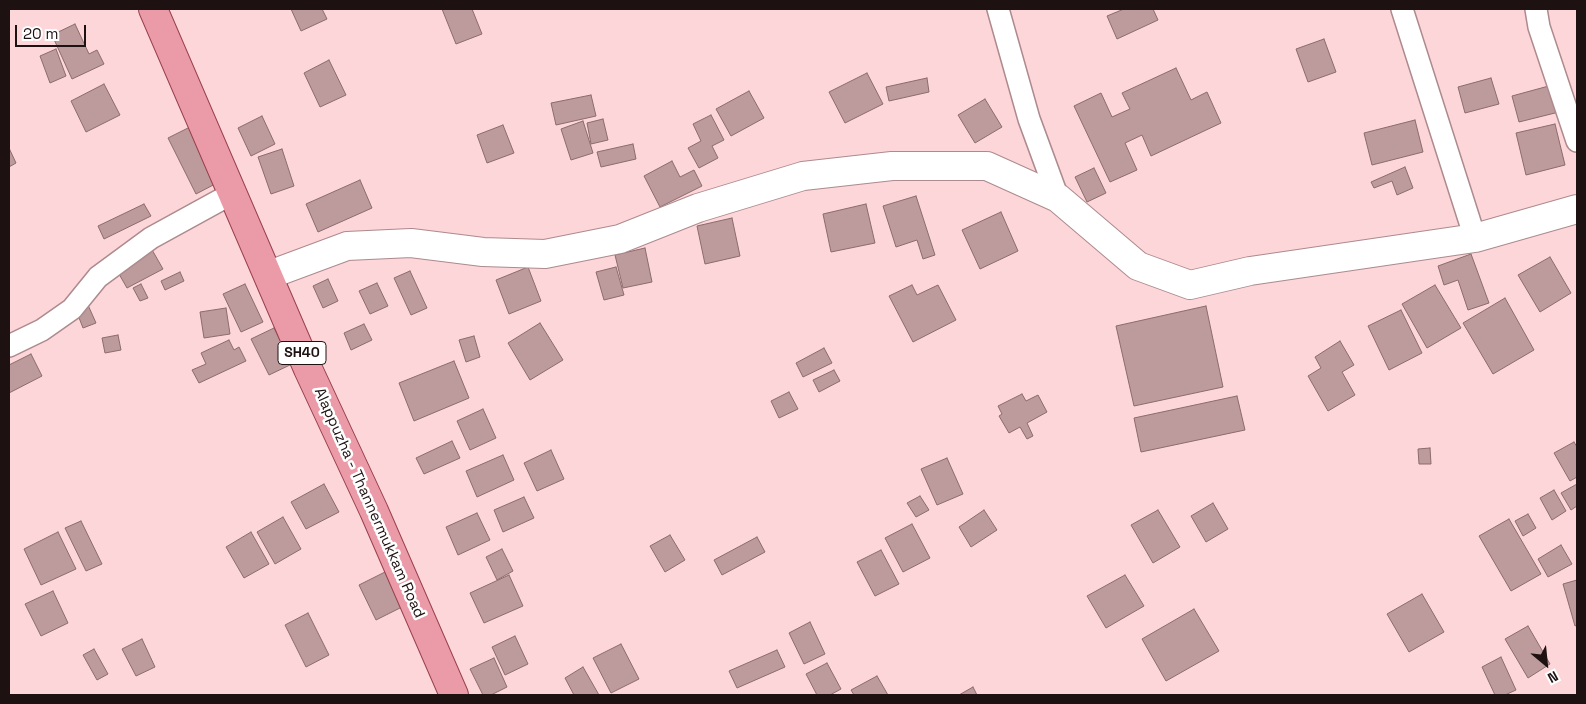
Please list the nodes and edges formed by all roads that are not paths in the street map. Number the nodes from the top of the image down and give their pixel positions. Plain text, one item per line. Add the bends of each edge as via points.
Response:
1 (153, 9) edge
2 (998, 9) edge
3 (1402, 9) edge
4 (1536, 9) edge
5 (1577, 141) edge
6 (233, 193) junction
7 (1058, 198) junction
8 (1577, 209) edge
9 (1475, 238) junction
10 (269, 275) junction
11 (9, 346) edge
12 (454, 695) edge

1 - 6 main road, Alappuzha - Thannermukkam Road / SH40
2 - 7 street via 1029,119
3 - 9 street
4 - 5 street
6 - 10 main road, Alappuzha - Thannermukkam Road / SH40
6 - 11 street via 151,238 98,277 72,309 42,330
7 - 9 street via 1138,266 1190,285 1250,271
7 - 10 street via 987,166 892,166 803,176 698,208 620,238 545,254 483,252 411,243 347,246
8 - 9 street
10 - 12 main road, Alappuzha - Thannermukkam Road / SH40

